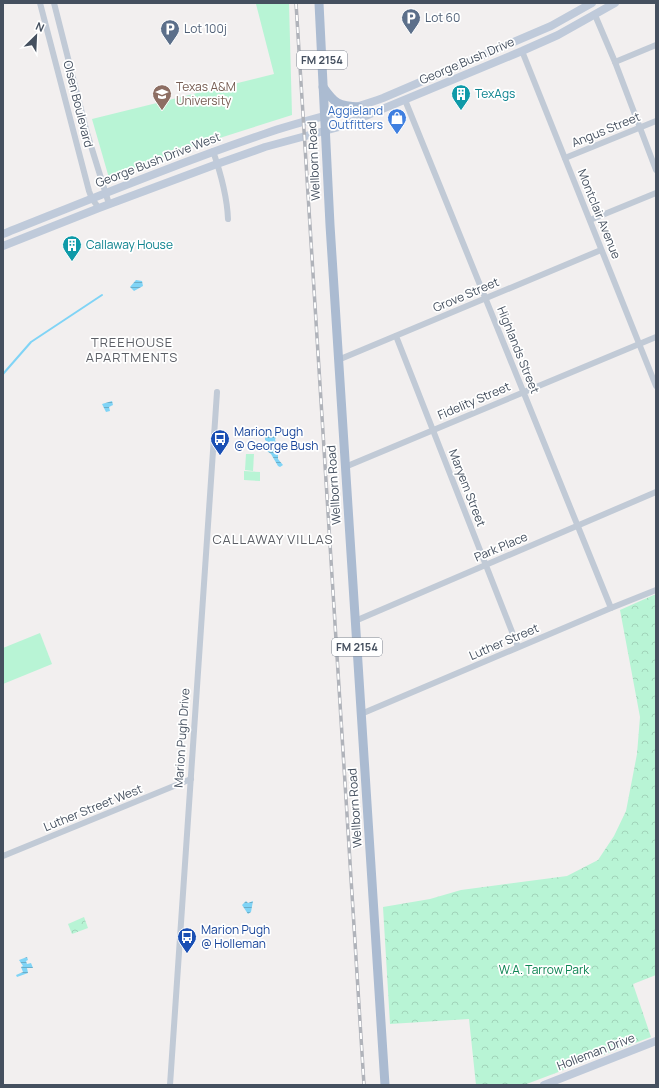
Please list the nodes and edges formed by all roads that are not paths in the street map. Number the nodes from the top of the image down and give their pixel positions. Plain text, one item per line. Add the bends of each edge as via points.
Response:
1 (40, 3) edge
2 (54, 3) edge
3 (319, 3) edge
4 (592, 3) edge
5 (614, 3) edge
6 (595, 15) junction
7 (571, 16) junction
8 (656, 45) edge
9 (522, 51) junction
10 (616, 62) junction
11 (70, 64) junction
12 (57, 67) junction
13 (323, 87) junction
14 (405, 100) junction
15 (359, 106) junction
16 (324, 116) junction
17 (656, 121) edge
18 (640, 128) junction
19 (324, 131) junction
20 (213, 151) junction
21 (565, 158) junction
22 (218, 164) junction
23 (656, 170) edge
24 (105, 193) junction
25 (656, 193) edge
26 (92, 199) junction
27 (109, 204) junction
28 (99, 208) junction
29 (228, 219) dead end
30 (590, 220) junction
31 (3, 234) edge
32 (3, 246) edge
33 (602, 250) junction
34 (485, 298) junction
35 (396, 336) junction
36 (656, 337) edge
37 (639, 344) junction
38 (338, 360) junction
39 (656, 386) edge
40 (217, 392) dead end
41 (523, 392) junction
42 (433, 430) junction
43 (345, 467) junction
44 (656, 492) edge
45 (578, 526) junction
46 (486, 565) junction
47 (656, 590) edge
48 (611, 608) junction
49 (355, 621) junction
50 (518, 647) junction
51 (361, 714) junction
52 (191, 779) junction
53 (3, 856) edge
54 (656, 1041) edge
55 (170, 1085) edge
56 (385, 1085) edge
57 (544, 1085) edge

1 - 12 street, Olsen Boulevard
2 - 11 street, Olsen Boulevard
3 - 13 main road, Wellborn Road / FM 2154
4 - 7 main road, George Bush Drive
5 - 6 main road, George Bush Drive
6 - 9 main road, George Bush Drive
6 - 10 street
7 - 9 main road via 569,23 523,45
7 - 15 main road, George Bush Drive via 450,70
8 - 10 street
9 - 14 main road, George Bush Drive
9 - 21 street, Montclair Avenue
10 - 18 street
11 - 12 street
11 - 24 street, Olsen Boulevard
12 - 26 street, Olsen Boulevard
13 - 15 main road via 336,103
13 - 16 main road, Wellborn Road / FM 2154
14 - 19 main road, George Bush Drive
14 - 34 street, Highlands Street
15 - 16 main road, George Bush Drive
16 - 19 main road, Wellborn Road / FM 2154
16 - 20 main road, George Bush Drive West
17 - 18 street, Angus Street
18 - 21 street, Angus Street
18 - 23 street
19 - 22 main road, George Bush Drive West via 265,147
19 - 38 main road, Wellborn Road / FM 2154
20 - 22 street
20 - 24 main road, George Bush Drive West
21 - 30 street, Montclair Avenue
22 - 27 main road, George Bush Drive West
22 - 29 street via 227,202
24 - 26 main road, George Bush Drive West
24 - 27 street, Olsen Boulevard
25 - 30 street
26 - 28 street, Olsen Boulevard
26 - 31 main road, George Bush Drive West
27 - 28 main road, George Bush Drive West
28 - 32 main road, George Bush Drive West
30 - 33 street, Montclair Avenue
33 - 34 street, Grove Street
33 - 37 street, Montclair Avenue
34 - 35 street, Grove Street
34 - 41 street, Highlands Street
35 - 38 street, Grove Street
35 - 42 street, Maryem Street
36 - 37 street, Fidelity Street
37 - 39 street, Montclair Avenue
37 - 41 street, Fidelity Street
38 - 43 main road, Wellborn Road / FM 2154
40 - 52 street, Marion Pugh Drive
41 - 42 street, Fidelity Street
41 - 45 street, Highlands Street
42 - 43 street, Fidelity Street
42 - 46 street, Maryem Street
43 - 49 main road, Wellborn Road / FM 2154
44 - 45 street, Park Place
45 - 46 street, Park Place
45 - 48 street, Highlands Street
46 - 49 street, Park Place
46 - 50 street, Maryem Street
47 - 48 street, Luther Street
48 - 50 street, Luther Street
49 - 51 main road, Wellborn Road / FM 2154
50 - 51 street, Luther Street
51 - 56 main road, Wellborn Road / FM 2154
52 - 53 street, Luther Street West
52 - 55 street, Marion Pugh Drive
54 - 57 main road, Holleman Drive

